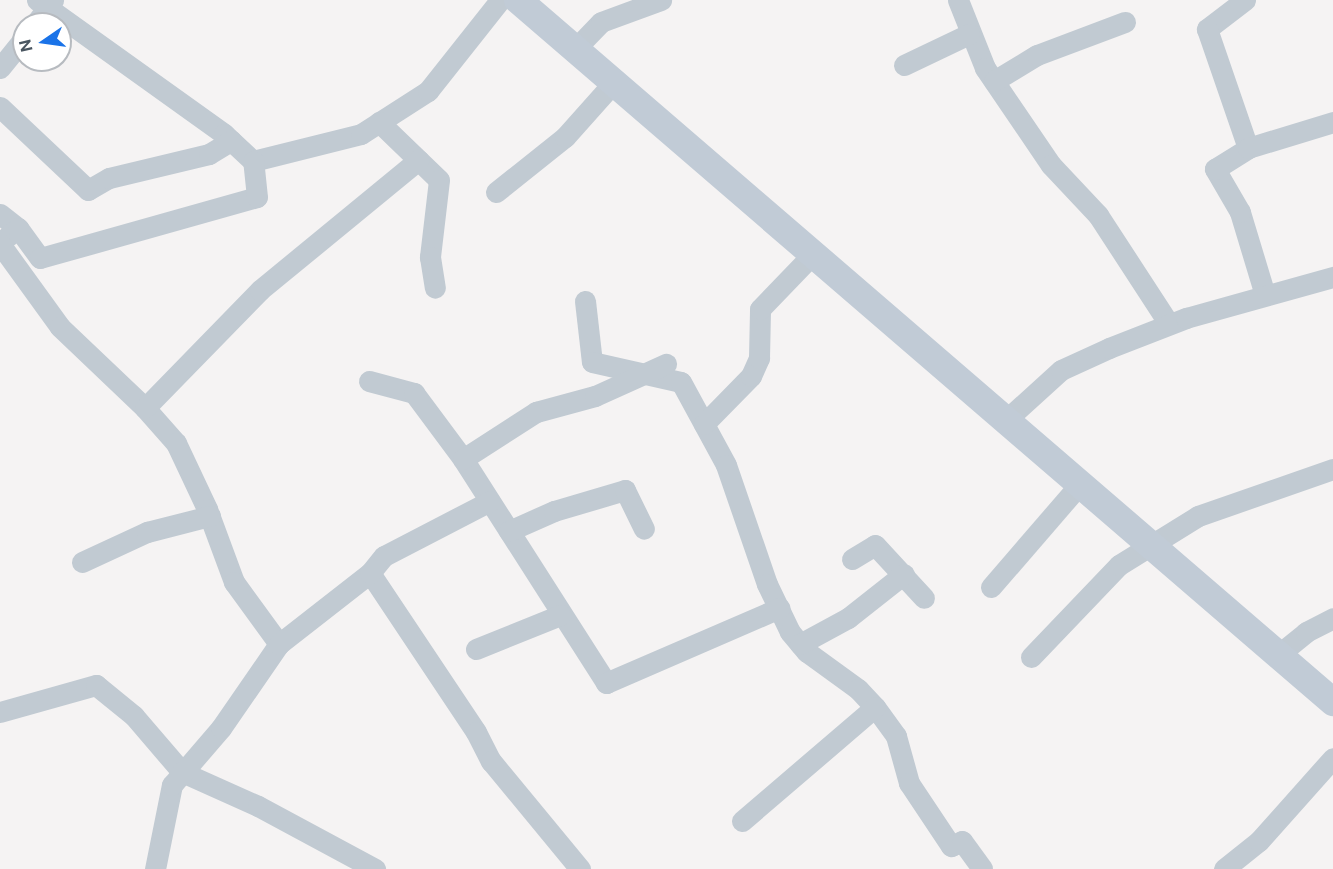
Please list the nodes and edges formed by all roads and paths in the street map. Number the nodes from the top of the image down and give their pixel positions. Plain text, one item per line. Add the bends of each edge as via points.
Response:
1 (500, 0) edge
2 (518, 0) edge
3 (661, 0) edge
4 (958, 0) edge
5 (1245, 0) edge
6 (43, 8) edge
7 (1125, 22) dead end
8 (969, 34) junction
9 (575, 49) junction
10 (12, 53) edge
11 (904, 65) dead end
12 (0, 68) edge
13 (994, 81) junction
14 (614, 82) junction
15 (0, 107) edge
16 (379, 122) junction
17 (1333, 122) edge
18 (231, 141) junction
19 (1248, 148) junction
20 (418, 160) junction
21 (253, 161) junction
22 (496, 192) dead end
23 (0, 214) edge
24 (18, 228) junction
25 (0, 244) edge
26 (813, 254) junction
27 (1333, 277) edge
28 (435, 288) dead end
29 (1265, 295) junction
30 (585, 301) dead end
31 (1169, 324) junction
32 (666, 364) dead end
33 (641, 375) junction
34 (369, 381) dead end
35 (145, 408) junction
36 (1006, 420) junction
37 (704, 424) junction
38 (463, 459) junction
39 (1333, 469) edge
40 (1080, 484) junction
41 (490, 501) junction
42 (210, 516) junction
43 (644, 530) dead end
44 (510, 531) junction
45 (1153, 546) junction
46 (852, 559) dead end
47 (81, 562) dead end
48 (370, 573) junction
49 (904, 574) junction
50 (991, 587) dead end
51 (924, 598) dead end
52 (779, 608) junction
53 (560, 615) junction
54 (1333, 618) edge
55 (279, 644) junction
56 (801, 644) junction
57 (476, 650) dead end
58 (1278, 655) junction
59 (1031, 657) dead end
60 (1333, 702) edge
61 (875, 707) junction
62 (0, 711) edge
63 (1333, 758) edge
64 (182, 772) junction
65 (742, 821) dead end
66 (155, 869) edge
67 (375, 869) edge
68 (580, 869) edge
69 (982, 869) edge
70 (1224, 869) edge

1 - 16 street via 428,91
2 - 9 street
3 - 9 street via 601,22
4 - 8 street
5 - 19 street via 1208,29
6 - 18 street
7 - 13 street via 1037,55
8 - 11 street
8 - 13 street
9 - 14 street
10 - 12 street
13 - 31 street via 1051,165 1098,215
14 - 22 street via 565,137
14 - 26 street
15 - 18 street via 88,190 110,178 209,154
16 - 20 street
16 - 21 street via 342,141
17 - 19 street
18 - 21 street
19 - 29 street via 1215,169 1240,212
20 - 28 street via 439,180 430,257
20 - 35 street via 260,290
21 - 24 street via 256,197 40,258
23 - 24 street
24 - 25 street
25 - 35 street via 60,327
26 - 36 street
26 - 37 street via 760,309 759,358 751,376
27 - 29 street
29 - 31 street
30 - 33 street via 592,362
31 - 36 street via 1061,370
32 - 33 street
33 - 37 street via 681,382
33 - 38 street via 595,396 536,412
34 - 38 street via 414,393
35 - 42 street via 176,443
36 - 40 street
37 - 52 street via 726,465
38 - 41 street
39 - 45 street via 1198,516
40 - 45 street
40 - 50 street
41 - 44 street
41 - 48 street via 384,556
42 - 47 street via 147,532
42 - 55 street via 234,582
43 - 44 street via 625,490 554,511
44 - 53 street
45 - 58 street
45 - 59 street via 1119,566
46 - 49 street via 875,545
48 - 55 street
48 - 68 street via 476,732 491,761
49 - 51 street
49 - 56 street via 848,618
52 - 53 street via 606,683
52 - 56 street
53 - 57 street
54 - 58 street via 1306,632
55 - 64 street via 220,728
56 - 61 street
58 - 60 street
61 - 65 street
61 - 69 street via 896,736 909,783 951,846 962,841
62 - 64 street via 96,685 134,716
63 - 70 street via 1259,841
64 - 66 street via 172,785
64 - 67 street via 258,806

